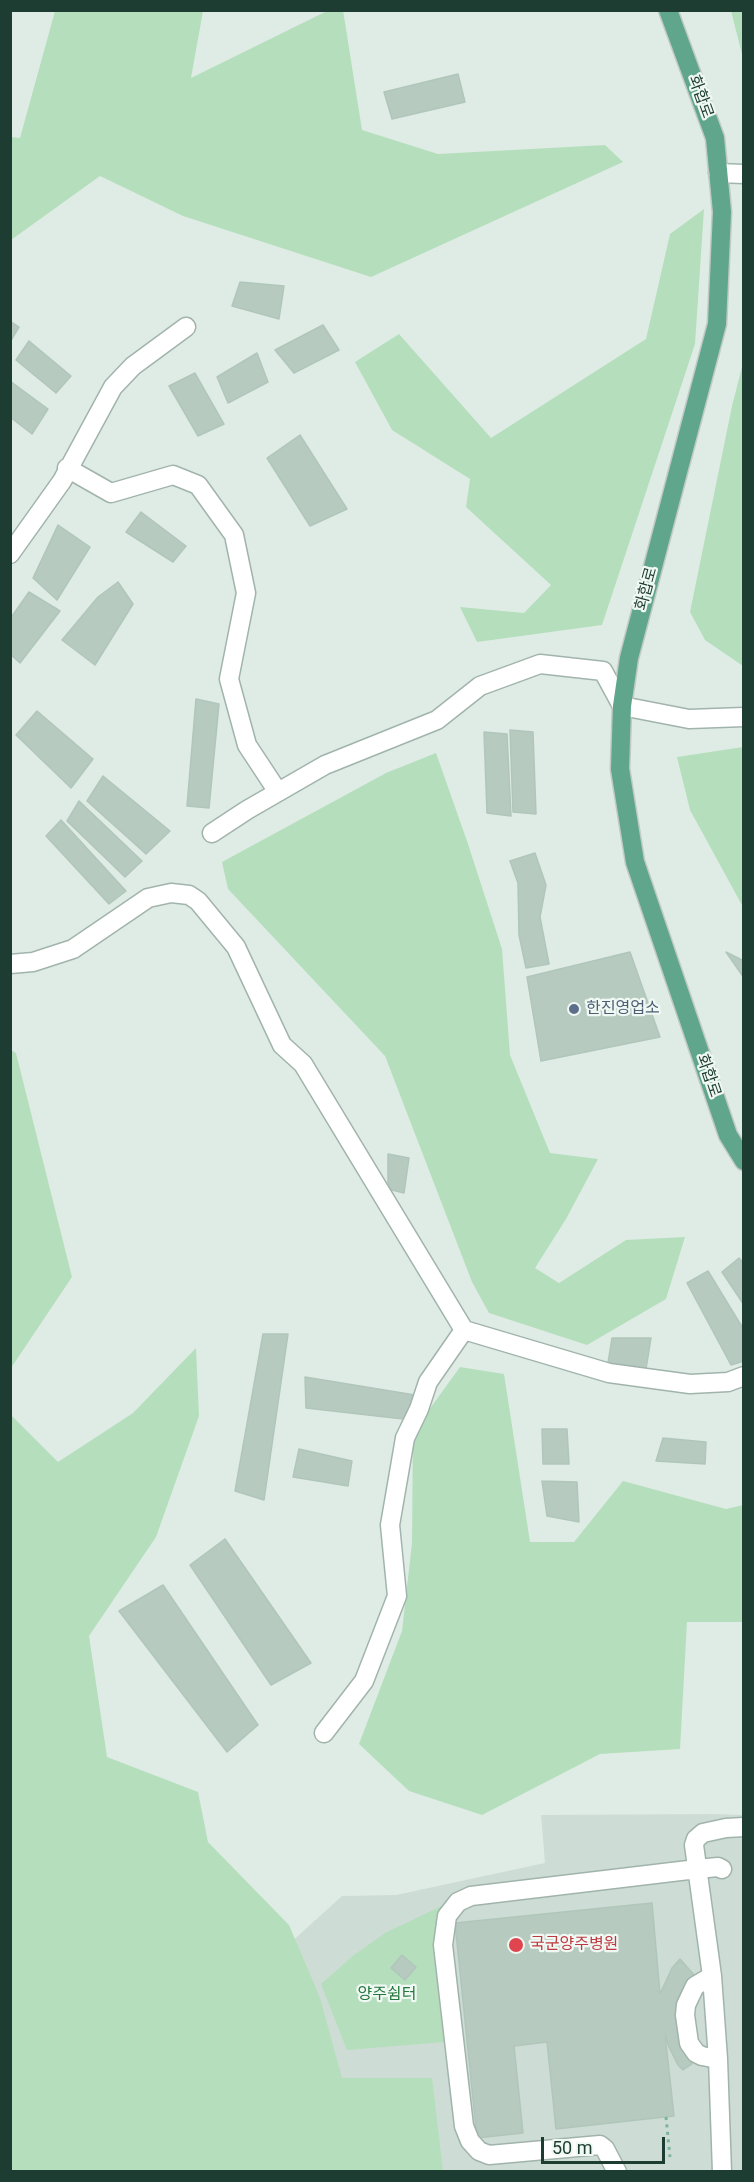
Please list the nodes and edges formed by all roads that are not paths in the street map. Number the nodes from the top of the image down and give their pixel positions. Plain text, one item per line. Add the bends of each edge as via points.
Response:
1 (668, 10) edge
2 (718, 172) junction
3 (744, 174) edge
4 (186, 327) dead end
5 (67, 468) junction
6 (10, 554) edge
7 (622, 706) junction
8 (744, 717) edge
9 (278, 792) junction
10 (212, 833) dead end
11 (10, 964) edge
12 (744, 1161) edge
13 (464, 1330) junction
14 (744, 1376) edge
15 (324, 1733) dead end
16 (744, 1827) edge
17 (697, 1869) junction
18 (722, 1869) dead end
19 (712, 1976) junction
20 (718, 2059) junction
21 (617, 2172) edge
22 (722, 2172) edge

1 - 2 main road, 화합로 via 715,138
2 - 3 street
2 - 7 main road, 화합로 via 722,212 717,324 629,658
4 - 5 street via 133,366 113,387
5 - 6 street via 62,481
5 - 9 street via 111,493 173,476 198,485 234,535 246,593 229,679 247,745
7 - 8 street via 689,719
7 - 9 street via 603,671 540,664 480,686 437,720 325,765
7 - 12 main road, 화합로 via 620,770 635,862 728,1134
9 - 10 street
11 - 13 street via 33,962 73,948 148,898 171,893 189,895 198,901 236,947 282,1045 309,1072
13 - 14 street via 609,1374 690,1384 728,1382
13 - 15 street via 428,1382 405,1438 390,1525 397,1596 364,1681
16 - 17 street via 699,1836 694,1845
17 - 18 street
17 - 19 street
17 - 21 street via 471,1896 458,1902 447,1916 443,1930 464,2126 470,2141 489,2155 600,2145
19 - 20 street
19 - 20 street via 695,1986 685,2015 689,2043 696,2053
20 - 22 street

